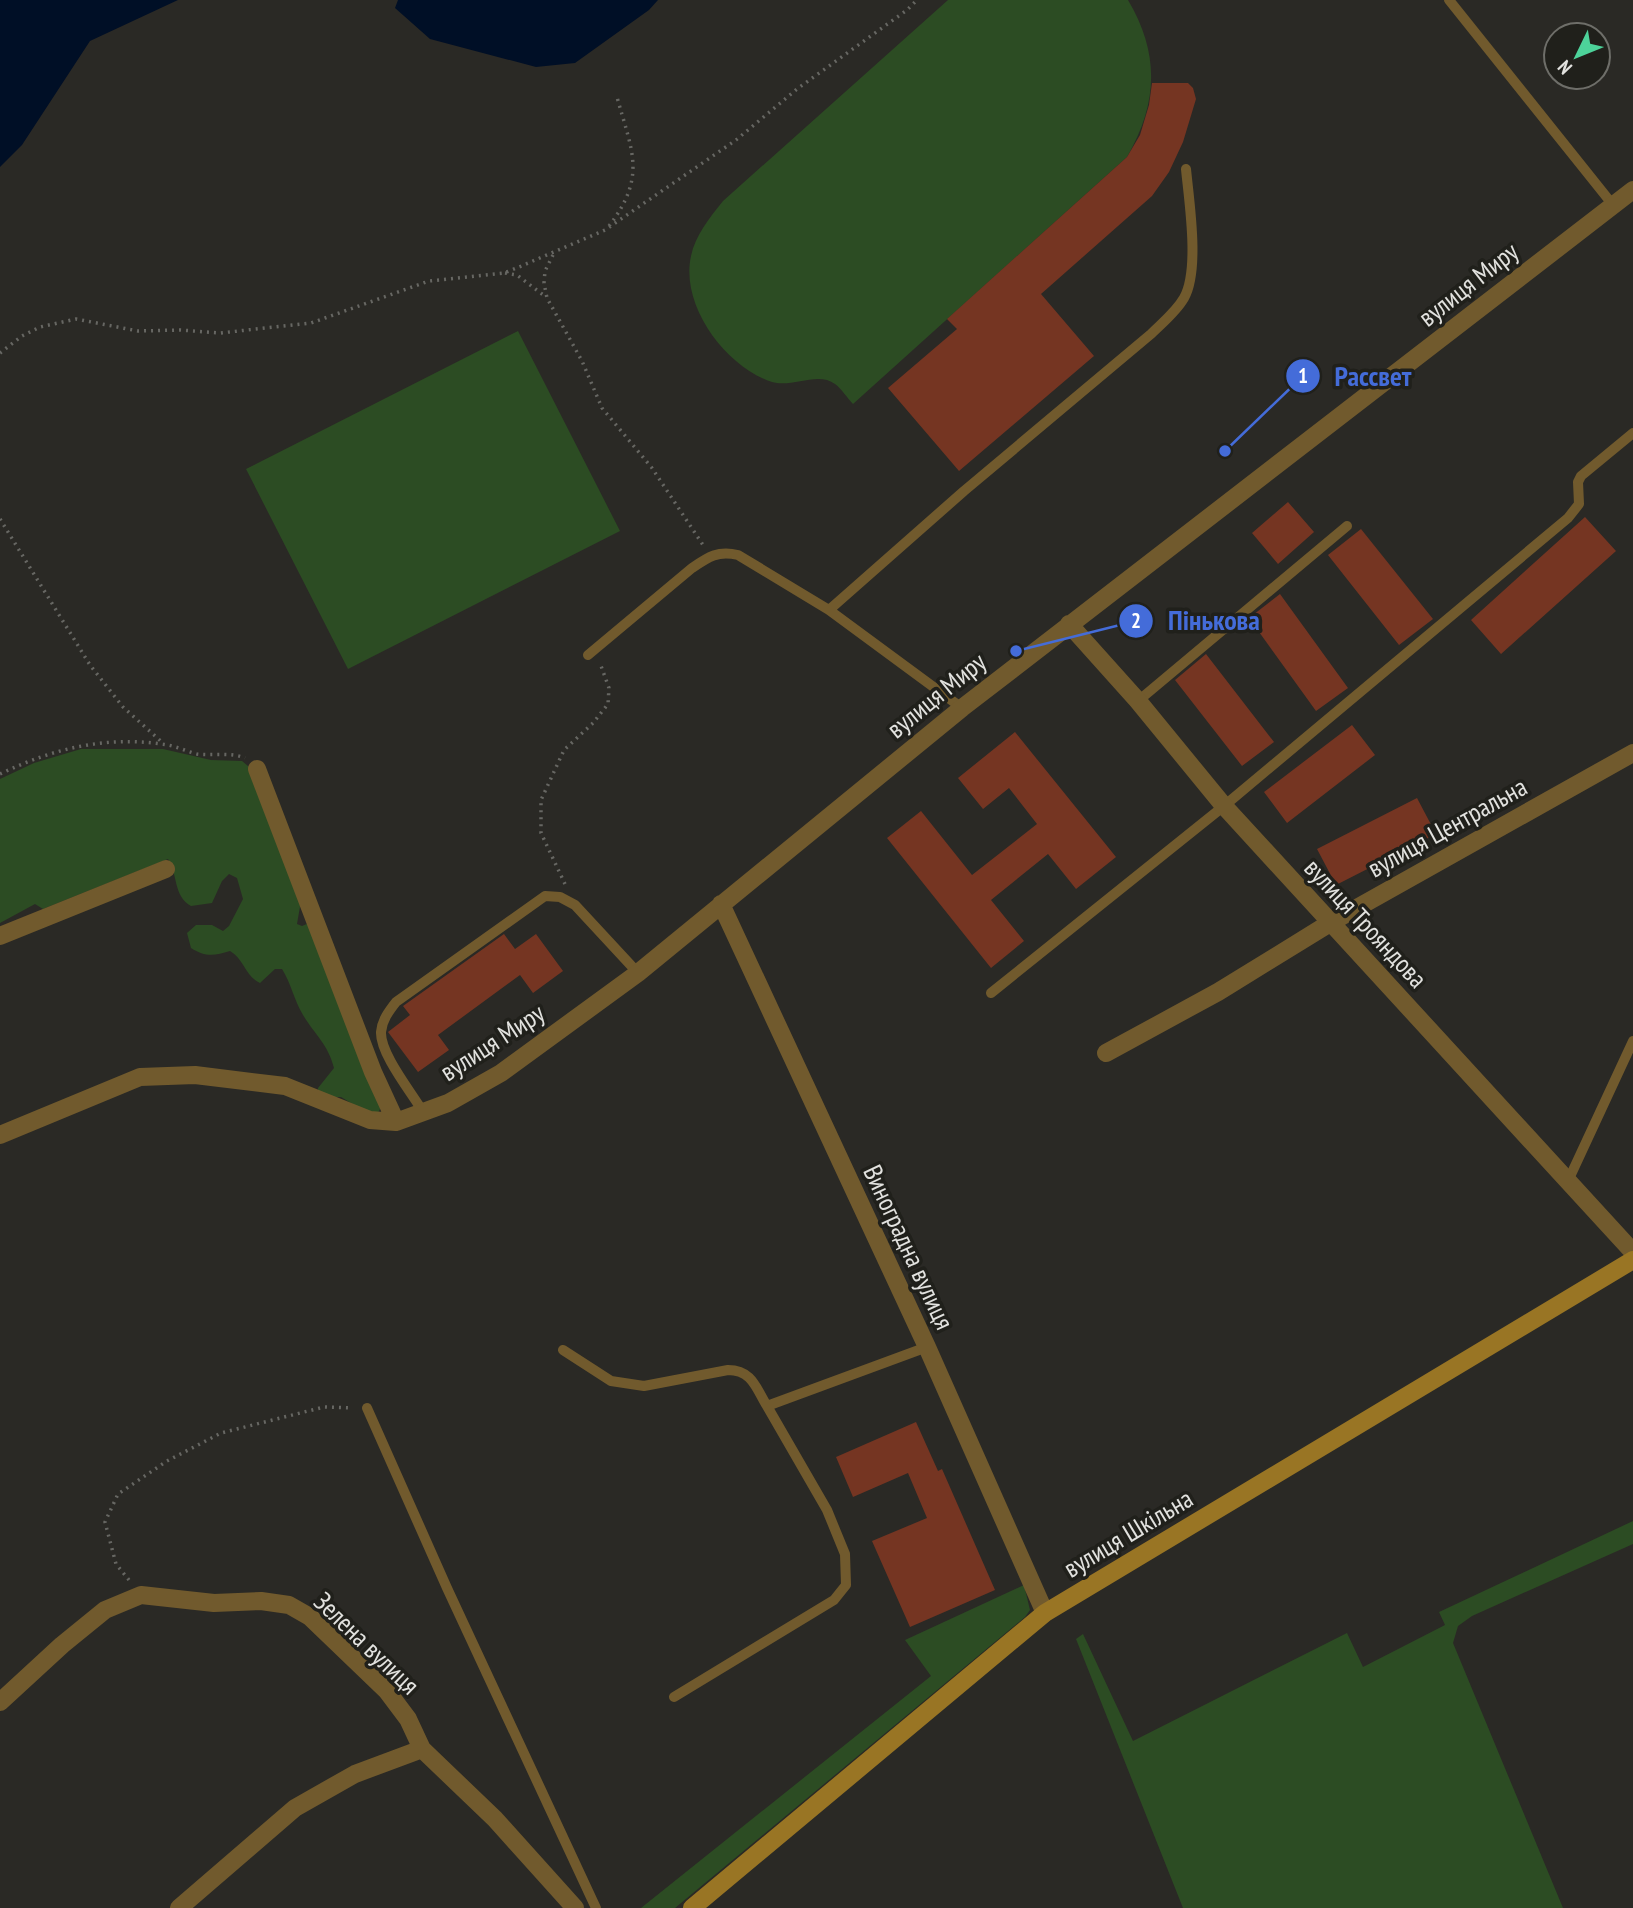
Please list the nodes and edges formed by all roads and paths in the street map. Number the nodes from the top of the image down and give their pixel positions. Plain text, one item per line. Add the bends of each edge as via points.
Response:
1 (917, 0) edge
2 (1449, 0) edge
3 (617, 97) dead end
4 (1186, 169) dead end
5 (1633, 191) edge
6 (1613, 205) junction
7 (605, 230) junction
8 (554, 254) junction
9 (504, 273) junction
10 (547, 298) junction
11 (0, 353) edge
12 (1633, 433) edge
13 (0, 519) edge
14 (1347, 526) dead end
15 (710, 556) junction
16 (828, 610) junction
17 (1069, 624) junction
18 (601, 643) junction
19 (588, 655) dead end
20 (1138, 701) junction
21 (962, 708) junction
22 (164, 744) junction
23 (1633, 753) edge
24 (257, 769) joint
25 (0, 774) edge
26 (1224, 806) junction
27 (166, 869) dead end
28 (720, 904) junction
29 (575, 905) junction
30 (1330, 923) junction
31 (0, 936) edge
32 (638, 973) junction
33 (992, 993) dead end
34 (1633, 1041) edge
35 (1106, 1053) dead end
36 (424, 1112) junction
37 (396, 1122) junction
38 (0, 1135) edge
39 (1567, 1181) junction
40 (1633, 1252) edge
41 (1633, 1260) edge
42 (927, 1348) junction
43 (562, 1350) dead end
44 (767, 1406) junction
45 (367, 1408) joint
46 (141, 1595) junction
47 (1045, 1613) junction
48 (674, 1697) dead end
49 (0, 1702) edge
50 (422, 1749) junction
51 (179, 1908) edge
52 (575, 1908) edge
53 (596, 1908) edge
54 (692, 1908) edge

1 - 7 path via 736,140
2 - 6 lane
3 - 7 path via 635,170 625,201
4 - 16 lane via 1191,281 1174,311
5 - 6 street, вулиця Миру
6 - 17 street, вулиця Миру
7 - 8 path
8 - 9 path
8 - 10 path via 545,271
9 - 10 path via 517,275
9 - 11 path via 429,281 298,326 220,333 138,331 76,319 40,327
10 - 15 path via 602,408 652,468
12 - 26 lane via 1581,475 1579,505 1568,518
13 - 22 path via 90,665 123,707
14 - 20 lane
15 - 16 lane via 723,551 738,555
15 - 18 lane
16 - 21 lane
17 - 20 street, вулиця Трояндова
17 - 21 street, вулиця Миру
18 - 19 lane
18 - 29 path via 599,666 609,688 608,704 564,750 541,800 541,833
20 - 26 street, вулиця Трояндова
21 - 28 street, вулиця Миру
22 - 24 path via 210,756 242,757
22 - 25 path via 127,740 80,744
23 - 30 street, вулиця Центральна
24 - 37 street
26 - 30 street, вулиця Трояндова
26 - 33 lane
27 - 31 street
28 - 32 street, вулиця Миру
28 - 42 street, Виноградна вулиця
29 - 32 lane
29 - 36 lane via 560,897 545,897 396,1002 384,1018 381,1035 390,1060
30 - 35 street, вулиця Центральна
30 - 39 street, вулиця Трояндова
32 - 36 street, вулиця Миру via 501,1073
34 - 39 lane
36 - 37 street, вулиця Миру
37 - 38 street, вулиця Миру via 370,1120 285,1086 195,1075 139,1077
39 - 40 street, вулиця Трояндова
41 - 47 street, вулиця Шкільна
42 - 44 lane
42 - 47 street, Виноградна вулиця
43 - 44 lane via 611,1381 644,1387 740,1370 752,1380
44 - 48 lane via 827,1510 845,1554 846,1585 834,1600
45 - 46 path via 324,1408 220,1433 118,1494 105,1522 116,1564
45 - 53 lane
46 - 49 street, Зелена вулиця via 105,1610
46 - 50 street, Зелена вулиця via 289,1605 310,1617 387,1691 408,1719
47 - 54 street, вулиця Шкільна
50 - 51 street via 355,1774 295,1808
50 - 52 street via 495,1819

